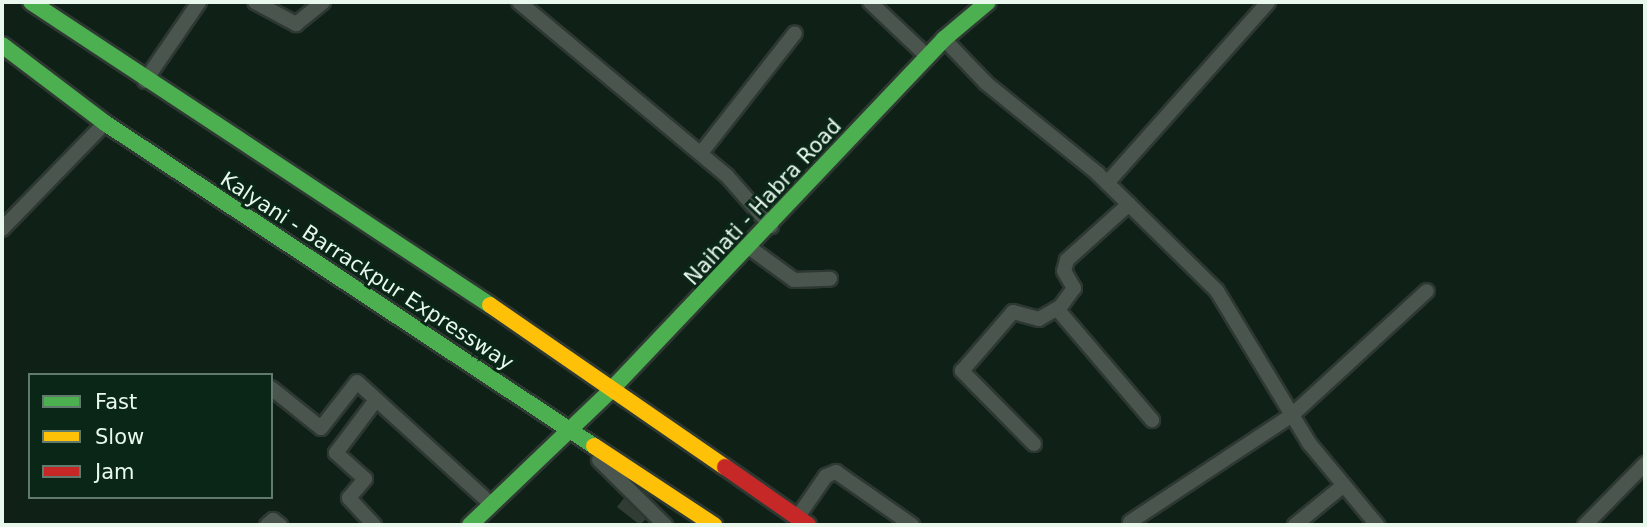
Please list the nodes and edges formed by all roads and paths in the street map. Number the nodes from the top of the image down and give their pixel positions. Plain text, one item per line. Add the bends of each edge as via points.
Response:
1 (31, 2) edge
2 (199, 2) edge
3 (255, 2) edge
4 (323, 2) edge
5 (519, 2) edge
6 (870, 2) edge
7 (988, 2) edge
8 (1268, 2) edge
9 (795, 33) dead end
10 (944, 39) junction
11 (2, 45) edge
12 (928, 57) junction
13 (145, 81) junction
14 (105, 123) junction
15 (701, 153) junction
16 (1107, 183) junction
17 (1129, 204) junction
18 (771, 226) junction
19 (2, 229) edge
20 (750, 248) junction
21 (830, 279) dead end
22 (1427, 292) dead end
23 (1058, 308) junction
24 (273, 390) edge
25 (610, 391) junction
26 (376, 400) junction
27 (1292, 415) junction
28 (1152, 420) dead end
29 (566, 428) junction
30 (1034, 444) dead end
31 (1645, 464) edge
32 (1344, 485) junction
33 (491, 504) junction
34 (802, 522) edge
35 (1130, 522) dead end
36 (267, 525) edge
37 (280, 525) edge
38 (374, 525) edge
39 (470, 525) edge
40 (665, 525) edge
41 (714, 525) edge
42 (912, 525) edge
43 (1295, 525) edge
44 (1377, 525) edge
45 (1585, 525) edge

1 - 13 main road, Kalyani - Barrackpur Expressway
2 - 13 street
3 - 4 street via 296,24
5 - 15 street
6 - 12 street
7 - 10 main road, Naihati - Habra Road
8 - 16 street
9 - 15 street
10 - 12 main road, Naihati - Habra Road
10 - 16 street via 986,83
11 - 14 main road, Kalyani - Barrackpur Expressway
12 - 18 main road, Naihati - Habra Road
13 - 25 main road, Kalyani - Barrackpur Expressway via 398,242
14 - 19 street
14 - 29 main road, Kalyani - Barrackpur Expressway
15 - 18 street
16 - 17 street
17 - 23 street via 1067,260 1064,271 1074,288
17 - 27 street via 1217,291
18 - 20 main road, Naihati - Habra Road
20 - 21 street via 794,280
20 - 25 main road, Naihati - Habra Road
22 - 27 street
23 - 28 street
23 - 30 street via 1039,319 1013,312 962,371
24 - 26 street via 321,428 357,382
25 - 29 main road, Naihati - Habra Road
25 - 34 main road, Kalyani - Barrackpur Expressway
26 - 33 street
26 - 38 street via 335,453 365,479 349,498
27 - 32 street
27 - 35 street
29 - 33 main road, Naihati - Habra Road
29 - 40 street
29 - 41 main road, Kalyani - Barrackpur Expressway
31 - 45 street
32 - 43 street
32 - 44 street
33 - 39 main road, Naihati - Habra Road
34 - 42 street via 826,476 836,472
36 - 37 street via 273,520

